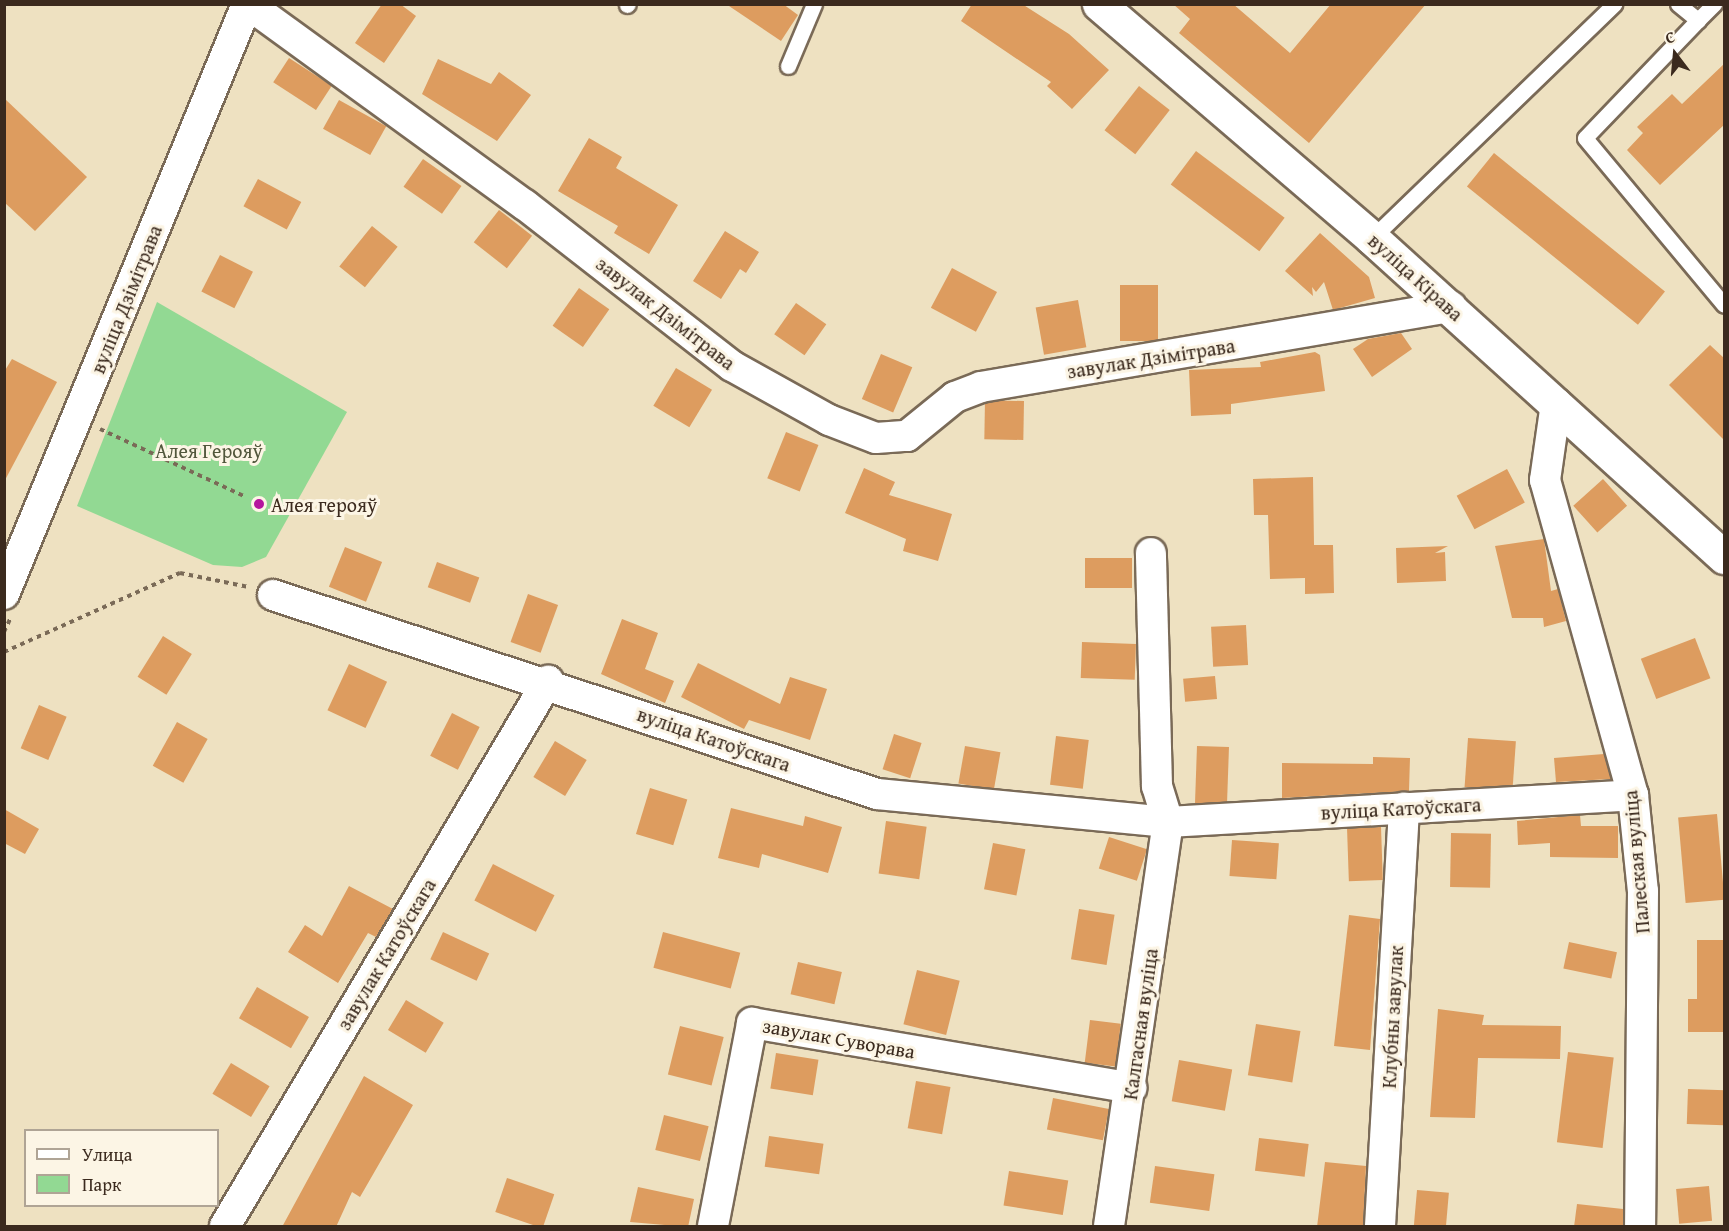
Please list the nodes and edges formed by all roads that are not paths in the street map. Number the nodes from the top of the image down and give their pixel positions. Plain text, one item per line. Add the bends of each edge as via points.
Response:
1 (247, 4) edge
2 (814, 4) edge
3 (1099, 4) edge
4 (1614, 4) edge
5 (1678, 4) edge
6 (1714, 4) edge
7 (1698, 20) junction
8 (788, 66) dead end
9 (1372, 238) junction
10 (1725, 305) edge
11 (1451, 307) junction
12 (1556, 403) junction
13 (1151, 553) dead end
14 (1725, 557) edge
15 (4, 594) edge
16 (273, 595) road end
17 (548, 681) junction
18 (1633, 795) junction
19 (1404, 808) junction
20 (1168, 822) junction
21 (1131, 1088) junction
22 (225, 1227) edge
23 (713, 1227) edge
24 (1109, 1227) edge
25 (1380, 1227) edge
26 (1640, 1227) edge

1 - 11 street, завулак Дзімітрава via 525,205 732,366 850,431 876,438 907,436 955,397 981,387
1 - 15 street, вуліца Дзімітрава
2 - 8 lane
3 - 9 main road, вуліца Кірава
4 - 9 lane
5 - 7 lane
6 - 7 lane
7 - 10 lane via 1585,138
9 - 11 main road, вуліца Кірава
11 - 12 main road, вуліца Кірава
12 - 14 main road, вуліца Кірава
12 - 18 street, Палеская вуліца via 1545,480
13 - 20 street via 1157,786
16 - 17 street, вуліца Катоўскага
17 - 20 street, вуліца Катоўскага via 877,794
17 - 22 street, завулак Катоўскага
18 - 19 street, вуліца Катоўскага
18 - 26 street, Палеская вуліца via 1643,891
19 - 20 street, вуліца Катоўскага
19 - 25 street, Клубны завулак
20 - 21 street, Калгасная вуліца
21 - 23 street, завулак Суворава via 752,1023
21 - 24 street, Калгасная вуліца

